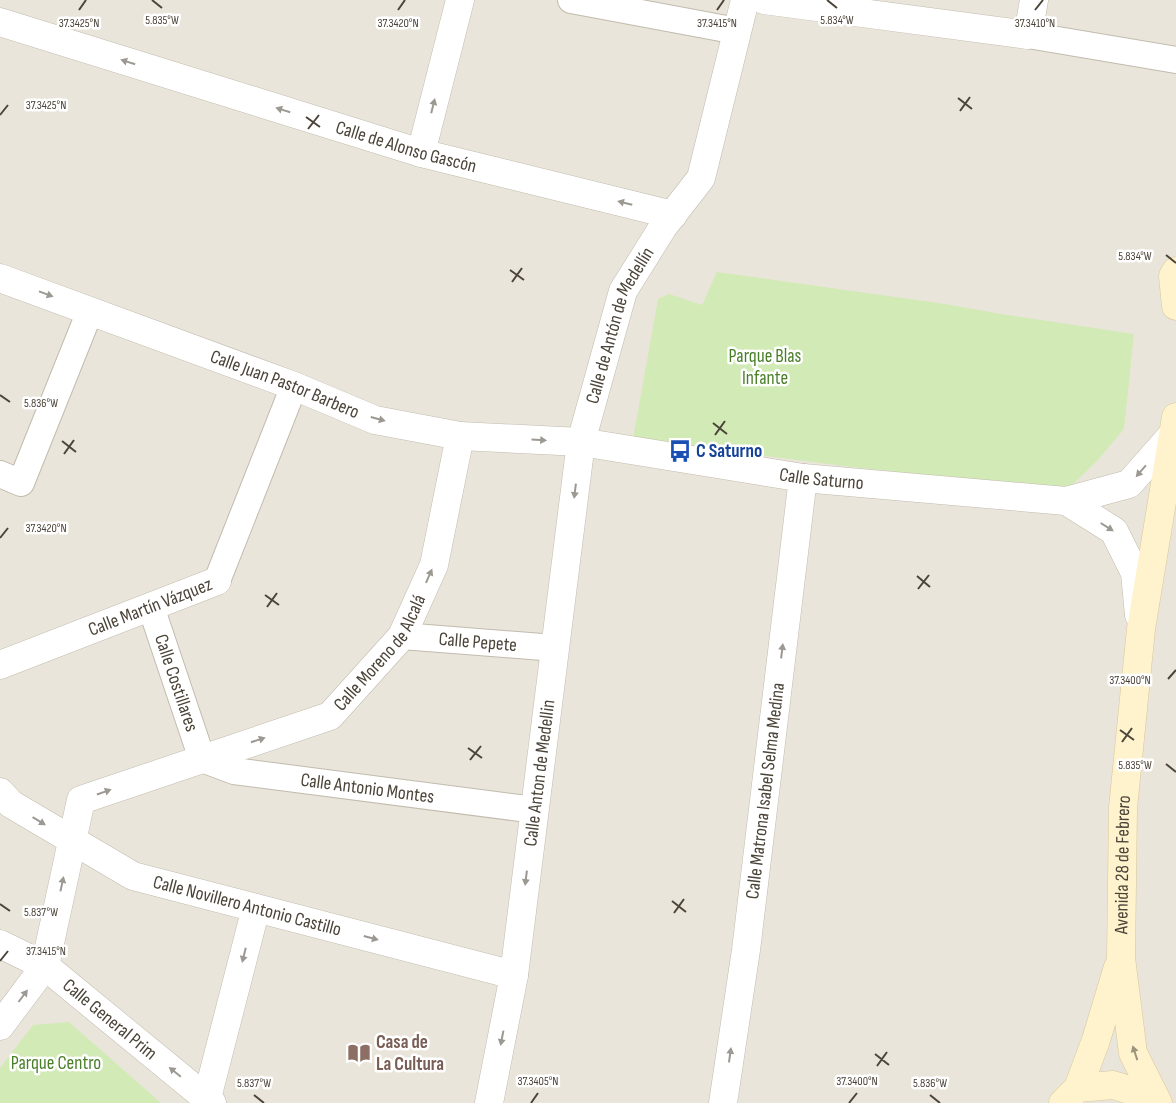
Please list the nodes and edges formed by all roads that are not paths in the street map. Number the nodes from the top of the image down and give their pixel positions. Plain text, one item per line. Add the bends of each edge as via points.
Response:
1 (460, 0) edge
2 (571, 0) edge
3 (745, 0) edge
4 (764, 0) edge
5 (1034, 0) edge
6 (0, 22) edge
7 (737, 32) junction
8 (1028, 35) junction
9 (1176, 60) edge
10 (421, 153) junction
11 (672, 215) junction
12 (1176, 271) edge
13 (0, 278) edge
14 (1176, 306) edge
15 (90, 311) junction
16 (294, 386) junction
17 (1174, 426) edge
18 (460, 436) junction
19 (581, 442) junction
20 (1176, 464) edge
21 (0, 474) edge
22 (803, 478) junction
23 (1066, 501) junction
24 (1163, 504) junction
25 (216, 581) joint
26 (151, 607) junction
27 (1140, 628) junction
28 (402, 636) junction
29 (555, 648) junction
30 (0, 665) edge
31 (202, 759) junction
32 (0, 792) edge
33 (535, 810) junction
34 (71, 841) junction
35 (256, 908) junction
36 (0, 944) edge
37 (1121, 958) junction
38 (45, 966) junction
39 (514, 975) junction
40 (0, 1026) edge
41 (1070, 1095) edge
42 (1157, 1100) edge
43 (210, 1101) edge
44 (489, 1103) edge
45 (724, 1103) edge

10 -> 1 street
2 - 7 street
3 - 7 street, Calle de Antón de Medellín
4 - 8 street
5 - 8 street
10 -> 6 street, Calle de Alonso Gascón
7 - 11 street, Calle de Antón de Medellín via 701,178
8 - 9 street
11 -> 10 street, Calle de Alonso Gascón
11 - 19 street, Calle de Antón de Medellín via 623,291
12 - 14 main road via 1173,276
13 -> 15 street, Calle Juan Pastor Barbero
15 - 16 street, Calle Juan Pastor Barbero
15 - 21 street via 21,482
16 -> 18 street, Calle Juan Pastor Barbero via 375,420
16 - 25 street, Calle Martín Vázquez
17 -> 23 street via 1129,484
17 - 24 main road, Avenida 28 de Febrero
18 -> 19 street, Calle Juan Pastor Barbero
28 -> 18 street, Calle Moreno de Alcalá via 434,565
19 - 22 street, Calle Saturno
19 -> 29 street, Calle Anton de Medellin
20 - 24 main road, Avenida 28 de Febrero
22 - 23 street, Calle Saturno
45 -> 22 street, Calle Matrona Isabel Selma Medina via 746,950
23 -> 27 street via 1114,531 1135,573
24 - 27 main road, Avenida 28 de Febrero
25 - 26 street, Calle Martín Vázquez
26 - 30 street, Calle Martín Vázquez
26 - 31 street, Calle Costillares
27 - 37 main road, Avenida 28 de Febrero via 1123,808
28 - 29 street, Calle Pepete
31 -> 28 street, Calle Moreno de Alcalá via 330,716
29 - 33 street, Calle Anton de Medellin
31 - 33 street, Calle Antonio Montes via 234,771
34 -> 31 street, Calle Moreno de Alcalá via 81,800
32 -> 34 street, Calle Novillero Antonio Castillo via 11,804
33 -> 39 street, Calle Anton de Medellin
34 - 35 street, Calle Novillero Antonio Castillo via 133,876
38 -> 34 street
35 -> 39 street, Calle Novillero Antonio Castillo
35 -> 43 street
36 - 38 street, Calle General Prim
37 - 41 main road, Avenida 28 de Febrero via 1096,1040
42 -> 37 main road, Avenida 28 de Febrero via 1133,1053
40 -> 38 street
43 -> 38 street, Calle General Prim
39 -> 44 street, Calle Anton de Medellin
41 - 42 main road via 1113,1085

